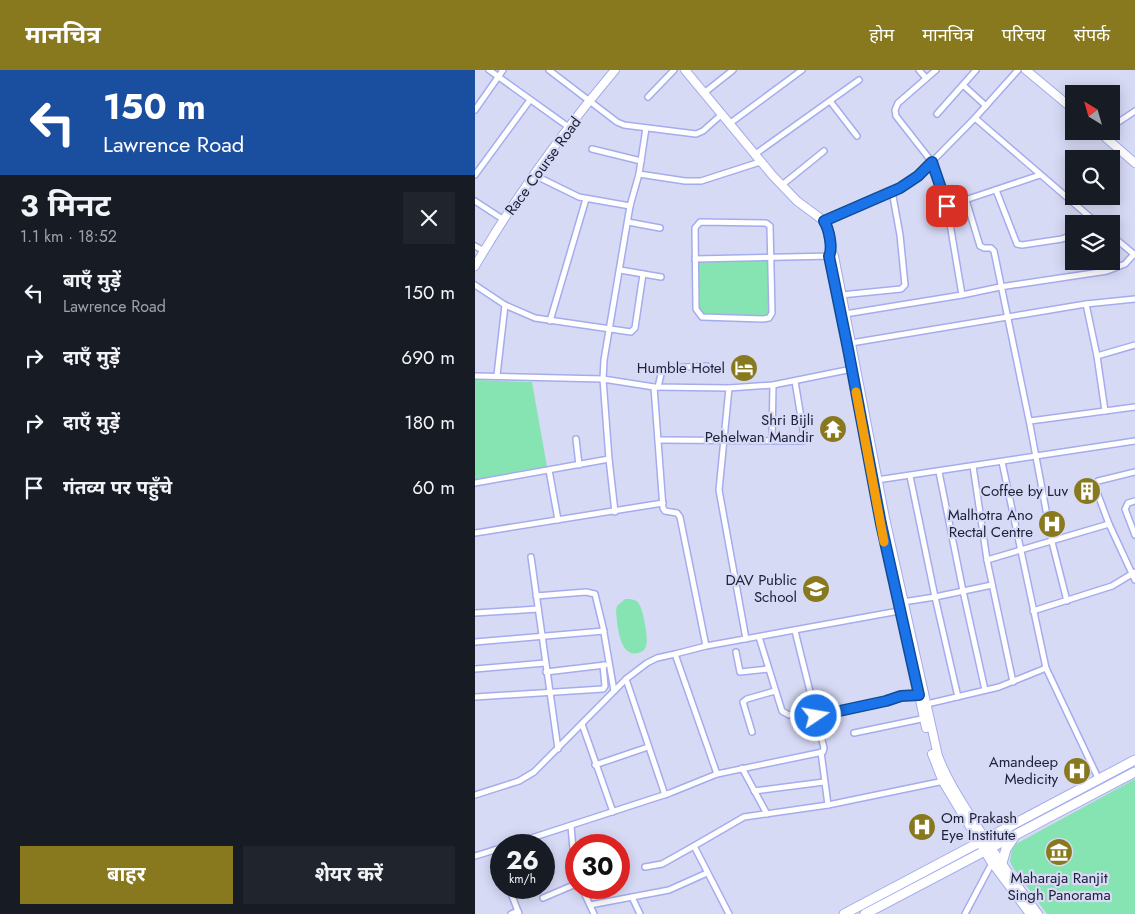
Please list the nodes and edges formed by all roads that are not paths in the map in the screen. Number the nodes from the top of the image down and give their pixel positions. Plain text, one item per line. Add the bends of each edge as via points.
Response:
1 (489, 70) edge
2 (503, 70) edge
3 (549, 70) edge
4 (674, 70) edge
5 (685, 70) edge
6 (733, 70) edge
7 (802, 70) edge
8 (919, 70) edge
9 (936, 70) edge
10 (976, 70) edge
11 (1019, 70) edge
12 (1026, 70) edge
13 (1035, 70) edge
14 (613, 71) edge
15 (498, 76) junction
16 (926, 78) junction
17 (859, 80) dead end
18 (963, 85) junction
19 (703, 93) junction
20 (1065, 96) edge
21 (648, 97) dead end
22 (530, 100) junction
23 (830, 101) junction
24 (590, 102) junction
25 (1065, 102) edge
26 (986, 106) junction
27 (475, 110) edge
28 (1135, 111) edge
29 (937, 114) dead end
30 (721, 115) junction
31 (975, 118) junction
32 (1120, 121) edge
33 (729, 124) junction
34 (570, 128) junction
35 (646, 128) junction
36 (857, 136) dead end
37 (1111, 140) edge
38 (1114, 140) edge
39 (593, 149) dead end
40 (823, 151) dead end
41 (754, 155) junction
42 (1135, 156) edge
43 (641, 161) junction
44 (760, 162) junction
45 (932, 162) junction
46 (1135, 163) edge
47 (639, 174) junction
48 (475, 175) edge
49 (534, 175) junction
50 (1040, 175) junction
51 (782, 185) junction
52 (996, 190) junction
53 (893, 191) junction
54 (586, 199) junction
55 (966, 200) junction
56 (475, 202) edge
57 (631, 206) junction
58 (947, 206) junction
59 (1087, 215) edge
60 (504, 220) junction
61 (824, 221) junction
62 (628, 222) junction
63 (660, 228) dead end
64 (1065, 238) edge
65 (1120, 243) edge
66 (475, 246) edge
67 (484, 251) junction
68 (831, 255) junction
69 (1134, 255) edge
70 (771, 258) junction
71 (695, 259) junction
72 (475, 266) edge
73 (620, 270) junction
74 (643, 274) junction
75 (661, 277) dead end
76 (475, 285) edge
77 (1000, 287) junction
78 (841, 295) junction
79 (962, 295) junction
80 (1135, 299) edge
81 (505, 304) junction
82 (1086, 304) junction
83 (845, 314) junction
84 (1007, 318) junction
85 (550, 320) junction
86 (609, 329) junction
87 (851, 343) junction
88 (1135, 345) edge
89 (1097, 356) junction
90 (707, 366) dead end
91 (852, 369) junction
92 (497, 375) junction
93 (475, 376) edge
94 (603, 379) junction
95 (795, 381) junction
96 (773, 385) junction
97 (656, 387) junction
98 (729, 388) junction
99 (1135, 408) edge
100 (1105, 411) junction
101 (1029, 421) junction
102 (576, 439) dead end
103 (659, 440) junction
104 (723, 440) junction
105 (771, 440) junction
106 (1135, 441) edge
107 (1036, 457) junction
108 (609, 459) junction
109 (1002, 462) junction
110 (579, 465) junction
111 (973, 466) junction
112 (549, 470) junction
113 (939, 472) junction
114 (1135, 472) edge
115 (910, 476) junction
116 (877, 480) junction
117 (475, 483) edge
118 (1135, 501) edge
119 (663, 503) junction
120 (615, 512) junction
121 (558, 520) junction
122 (1109, 524) junction
123 (475, 533) edge
124 (1135, 535) edge
125 (1052, 542) junction
126 (1020, 551) junction
127 (889, 552) junction
128 (531, 557) dead end
129 (987, 560) junction
130 (1133, 574) edge
131 (1135, 580) edge
132 (993, 585) junction
133 (963, 591) junction
134 (536, 596) junction
135 (935, 597) junction
136 (1067, 601) junction
137 (903, 602) junction
138 (538, 609) junction
139 (899, 611) junction
140 (1033, 611) junction
141 (475, 613) edge
142 (604, 631) junction
143 (795, 631) junction
144 (541, 636) junction
145 (759, 637) junction
146 (746, 639) junction
147 (475, 642) edge
148 (706, 646) junction
149 (736, 652) dead end
150 (675, 654) junction
151 (545, 663) junction
152 (610, 664) junction
153 (603, 665) junction
154 (1046, 668) junction
155 (475, 669) edge
156 (768, 669) junction
157 (546, 672) junction
158 (626, 679) junction
159 (1013, 682) junction
160 (985, 690) junction
161 (614, 691) junction
162 (775, 691) junction
163 (549, 692) junction
164 (919, 695) junction
165 (475, 697) edge
166 (958, 697) junction
167 (927, 704) junction
168 (814, 708) junction
169 (816, 716) junction
170 (927, 718) junction
171 (583, 724) junction
172 (752, 732) dead end
173 (854, 733) dead end
174 (648, 747) junction
175 (558, 750) junction
176 (821, 752) junction
177 (1135, 760) edge
178 (595, 765) junction
179 (742, 768) junction
180 (1135, 772) edge
181 (717, 774) junction
182 (1099, 780) junction
183 (946, 781) junction
184 (824, 782) junction
185 (754, 791) junction
186 (665, 794) junction
187 (475, 795) edge
188 (828, 805) junction
189 (613, 812) junction
190 (767, 814) junction
191 (571, 826) junction
192 (546, 834) edge
193 (571, 834) edge
194 (1016, 835) junction
195 (982, 840) junction
196 (694, 846) junction
197 (988, 850) junction
198 (490, 852) edge
199 (475, 856) edge
200 (992, 863) junction
201 (1002, 863) junction
202 (645, 867) dead end
203 (707, 872) junction
204 (632, 897) junction
205 (513, 899) edge
206 (588, 899) edge
207 (591, 906) junction
208 (862, 912) edge
209 (518, 913) edge
210 (511, 914) edge
211 (593, 914) edge
212 (639, 914) edge
213 (729, 914) edge
214 (844, 914) edge
215 (965, 914) edge
216 (1030, 914) edge
217 (1038, 914) edge

1 - 15 street
2 - 15 street
3 - 24 street
4 - 21 street
5 - 19 street
6 - 19 street
7 - 33 street
8 - 16 street
9 - 16 street
10 - 18 street
11 - 26 street
12 - 25 street
13 - 20 street
14 - 24 street, Race Course Road
15 - 22 street
15 - 27 street
16 - 45 street via 895,110 896,116
17 - 23 street
18 - 26 street
18 - 29 street
19 - 30 street
22 - 34 street
22 - 48 street
23 - 36 street
23 - 41 street
24 - 34 street, Race Course Road
24 - 35 street via 620,124
26 - 31 street
28 - 32 street
30 - 33 street
30 - 35 street via 696,134
31 - 45 street
31 - 50 street
33 - 41 street
34 - 49 street, Race Course Road
35 - 43 street
37 - 46 street
38 - 42 street
39 - 43 street
40 - 51 street
41 - 44 street
43 - 47 street
44 - 47 street via 701,181
44 - 51 street
45 - 53 street via 913,180
45 - 58 street
47 - 57 street
49 - 54 street
49 - 60 street, Race Course Road
50 - 52 street
50 - 59 street
51 - 61 street
52 - 55 street
52 - 64 street via 1017,244
53 - 61 street
53 - 78 street via 905,285 901,289
54 - 57 street
54 - 85 street
55 - 58 street
55 - 77 street via 980,246 994,251
56 - 60 street
57 - 62 street
58 - 79 street
60 - 67 street, Race Course Road
61 - 68 street
62 - 63 street
62 - 73 street
65 - 69 street
66 - 67 street
67 - 72 street, Race Course Road
68 - 70 street
68 - 78 street
68 - 91 street
69 - 77 street via 1125,264 1107,271
70 - 71 street
70 - 71 street via 769,224 700,222 695,228
70 - 71 street via 772,313 763,319 699,315 696,309
73 - 74 street
73 - 86 street
74 - 75 street
74 - 86 street via 634,330
76 - 81 street
77 - 79 street
77 - 84 street
78 - 83 street
79 - 83 street
80 - 82 street
81 - 85 street via 535,318
81 - 92 street
82 - 84 street
82 - 89 street
83 - 87 street
84 - 87 street
84 - 101 street
85 - 86 street
86 - 94 street
87 - 116 street
88 - 89 street
89 - 100 street
90 - 97 street via 665,368
91 - 95 street
91 - 127 street
92 - 93 street
92 - 94 street
94 - 97 street
94 - 108 street
95 - 96 street
95 - 105 street via 804,438 800,442
96 - 98 street
96 - 105 street
97 - 98 street
97 - 103 street
98 - 104 street
99 - 100 street
100 - 101 street
101 - 107 street
102 - 110 street
103 - 104 street
103 - 119 street
104 - 105 street
104 - 146 street via 720,499
106 - 107 street
107 - 109 street
107 - 125 street
108 - 110 street
108 - 120 street
109 - 111 street
109 - 126 street
110 - 112 street
111 - 113 street
111 - 129 street
112 - 117 street
112 - 121 street
113 - 115 street
113 - 133 street
114 - 122 street via 1094,484
115 - 116 street
115 - 135 street
116 - 127 street
118 - 124 street via 1127,503 1125,509
119 - 120 street
119 - 148 street via 664,510 680,517
120 - 121 street
121 - 123 street
122 - 125 street
122 - 130 street
125 - 126 street
125 - 136 street
126 - 129 street
126 - 140 street
127 - 137 street
127 - 139 street
128 - 134 street
129 - 132 street
130 - 131 street
130 - 136 street via 1111,586
132 - 133 street
132 - 159 street
133 - 135 street
133 - 160 street
134 - 138 street
134 - 142 street via 593,593
135 - 137 street
135 - 166 street
136 - 140 street
137 - 167 street
138 - 141 street
138 - 144 street
139 - 143 street
139 - 164 street
140 - 154 street
142 - 144 street
142 - 152 street
143 - 145 street
143 - 168 street
144 - 147 street
144 - 151 street
145 - 146 street
145 - 156 street
146 - 148 street
148 - 150 street
149 - 156 street via 740,672
150 - 158 street via 647,663
150 - 181 street
151 - 155 street
151 - 157 street
152 - 153 street
152 - 161 street
153 - 157 street
153 - 163 street via 603,689
154 - 159 street
154 - 182 street
156 - 162 street
157 - 163 street
158 - 161 street
158 - 174 street
159 - 160 street
160 - 166 street
161 - 171 street
162 - 168 street via 786,714
162 - 172 street via 744,700
163 - 165 street
163 - 175 street
164 - 169 street via 901,696
164 - 170 street
166 - 167 street
167 - 170 street
168 - 169 street
169 - 176 street via 824,748
170 - 173 street
170 - 183 street via 934,760
171 - 175 street
171 - 178 street
174 - 178 street
174 - 186 street
175 - 187 street via 528,777
176 - 179 street
176 - 184 street
177 - 182 main road
178 - 189 street
179 - 181 street
179 - 185 street
180 - 194 main road
181 - 186 street
182 - 195 main road
183 - 188 street
183 - 195 street
184 - 185 street
184 - 188 street
185 - 190 street
186 - 189 street
188 - 190 street
189 - 191 street
190 - 196 street via 744,817
191 - 192 street
191 - 193 street
194 - 197 main road
194 - 201 main road
195 - 197 street
195 - 208 main road
196 - 202 street via 662,864
196 - 203 street
197 - 200 street
197 - 201 street
197 - 208 main road
198 - 199 street
200 - 215 street
200 - 216 street
201 - 217 street
203 - 204 street via 669,890
203 - 213 street
204 - 207 street
204 - 212 street
205 - 209 street
206 - 207 street
207 - 211 street
208 - 214 main road
209 - 210 street

